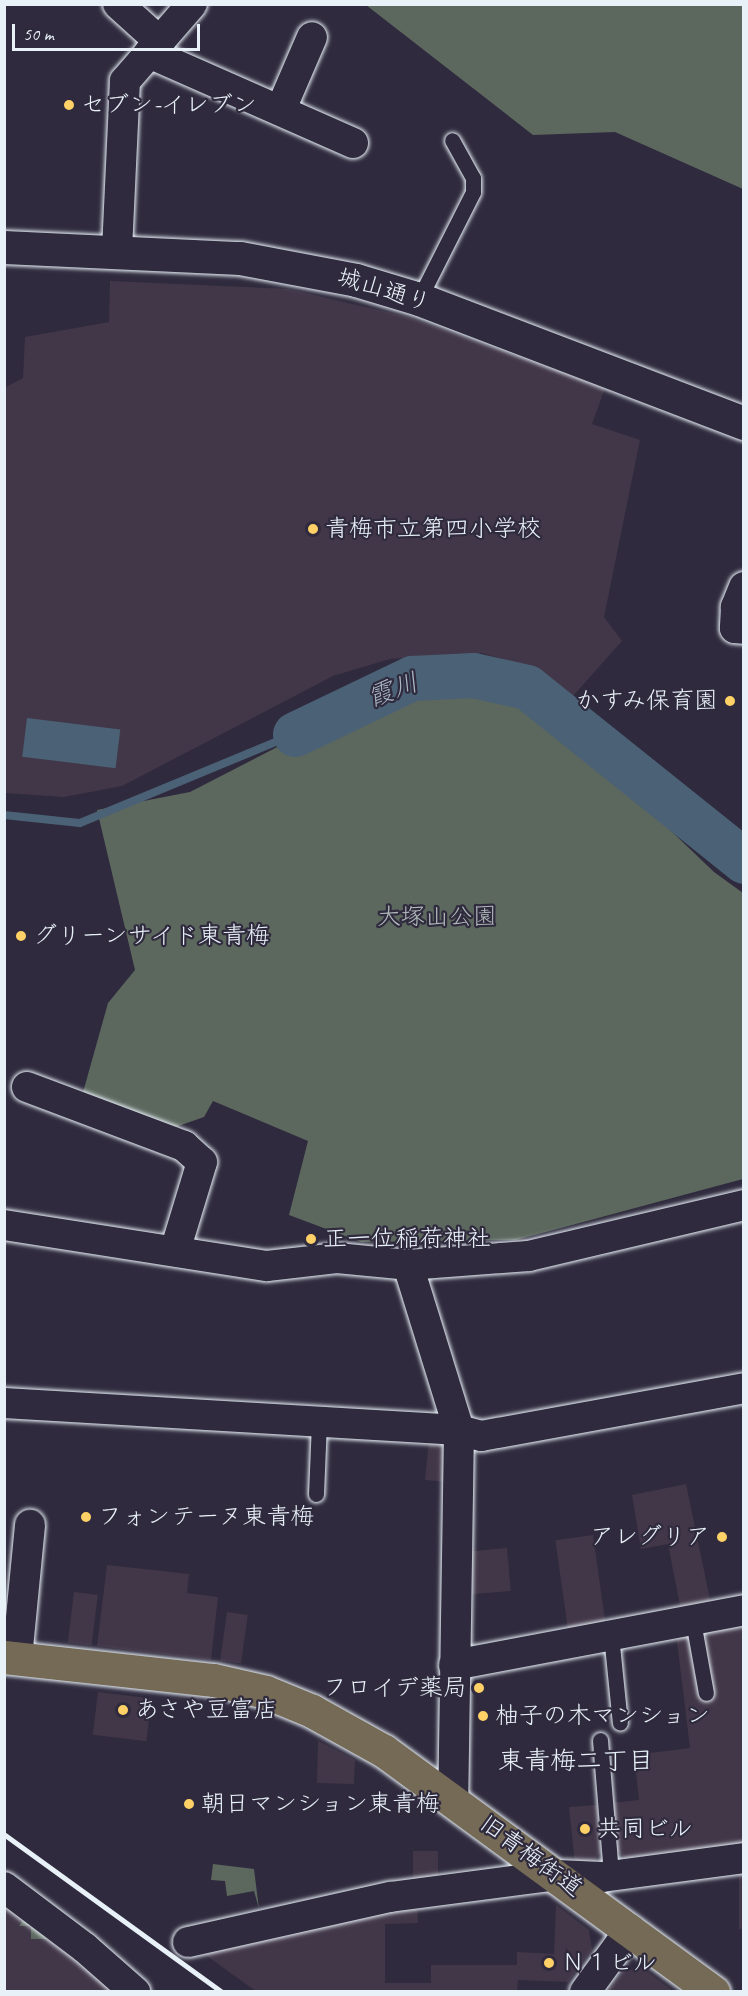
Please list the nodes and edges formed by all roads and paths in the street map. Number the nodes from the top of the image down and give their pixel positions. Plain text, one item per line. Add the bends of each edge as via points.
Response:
1 (118, 4) edge
2 (192, 4) edge
3 (312, 37) dead end
4 (154, 47) junction
5 (281, 109) junction
6 (452, 140) dead end
7 (353, 143) dead end
8 (4, 247) edge
9 (117, 250) junction
10 (419, 299) junction
11 (744, 423) edge
12 (744, 587) edge
13 (744, 629) edge
14 (27, 1087) dead end
15 (744, 1205) edge
16 (4, 1225) edge
17 (175, 1251) junction
18 (408, 1264) junction
19 (744, 1388) edge
20 (4, 1403) edge
21 (319, 1422) junction
22 (459, 1430) junction
23 (316, 1494) dead end
24 (30, 1525) dead end
25 (744, 1610) edge
26 (693, 1621) junction
27 (611, 1635) junction
28 (11, 1657) edge
29 (454, 1665) junction
30 (706, 1693) dead end
31 (620, 1723) dead end
32 (600, 1740) dead end
33 (453, 1799) junction
34 (744, 1858) edge
35 (557, 1875) junction
36 (611, 1875) junction
37 (4, 1887) edge
38 (630, 1930) junction
39 (188, 1942) dead end
40 (135, 1992) edge
41 (585, 1992) edge
42 (714, 1992) edge

1 - 4 street
2 - 4 street
3 - 5 street
4 - 5 street
4 - 9 street via 125,81
5 - 7 street
6 - 10 lane via 473,178 473,192
8 - 9 street, 城山通り
9 - 10 street, 城山通り via 240,258 301,267
10 - 11 street, 城山通り
12 - 13 street via 736,607 735,628
14 - 17 street via 184,1146 202,1162
15 - 18 street via 529,1256
16 - 17 street
17 - 18 street via 267,1266 337,1258
18 - 22 street
19 - 22 street via 481,1436
20 - 21 street
21 - 22 street
21 - 23 lane
22 - 29 street
24 - 28 street
25 - 26 street
26 - 27 street
26 - 30 lane
27 - 29 street
27 - 31 lane
28 - 33 main road, 旧青梅街道 via 214,1680 296,1704 345,1727
29 - 33 street
32 - 36 lane
33 - 35 main road, 旧青梅街道
34 - 36 street
35 - 36 street
35 - 38 main road, 旧青梅街道
35 - 39 street via 390,1897
37 - 40 street via 85,1948
38 - 41 street
38 - 42 main road, 旧青梅街道

